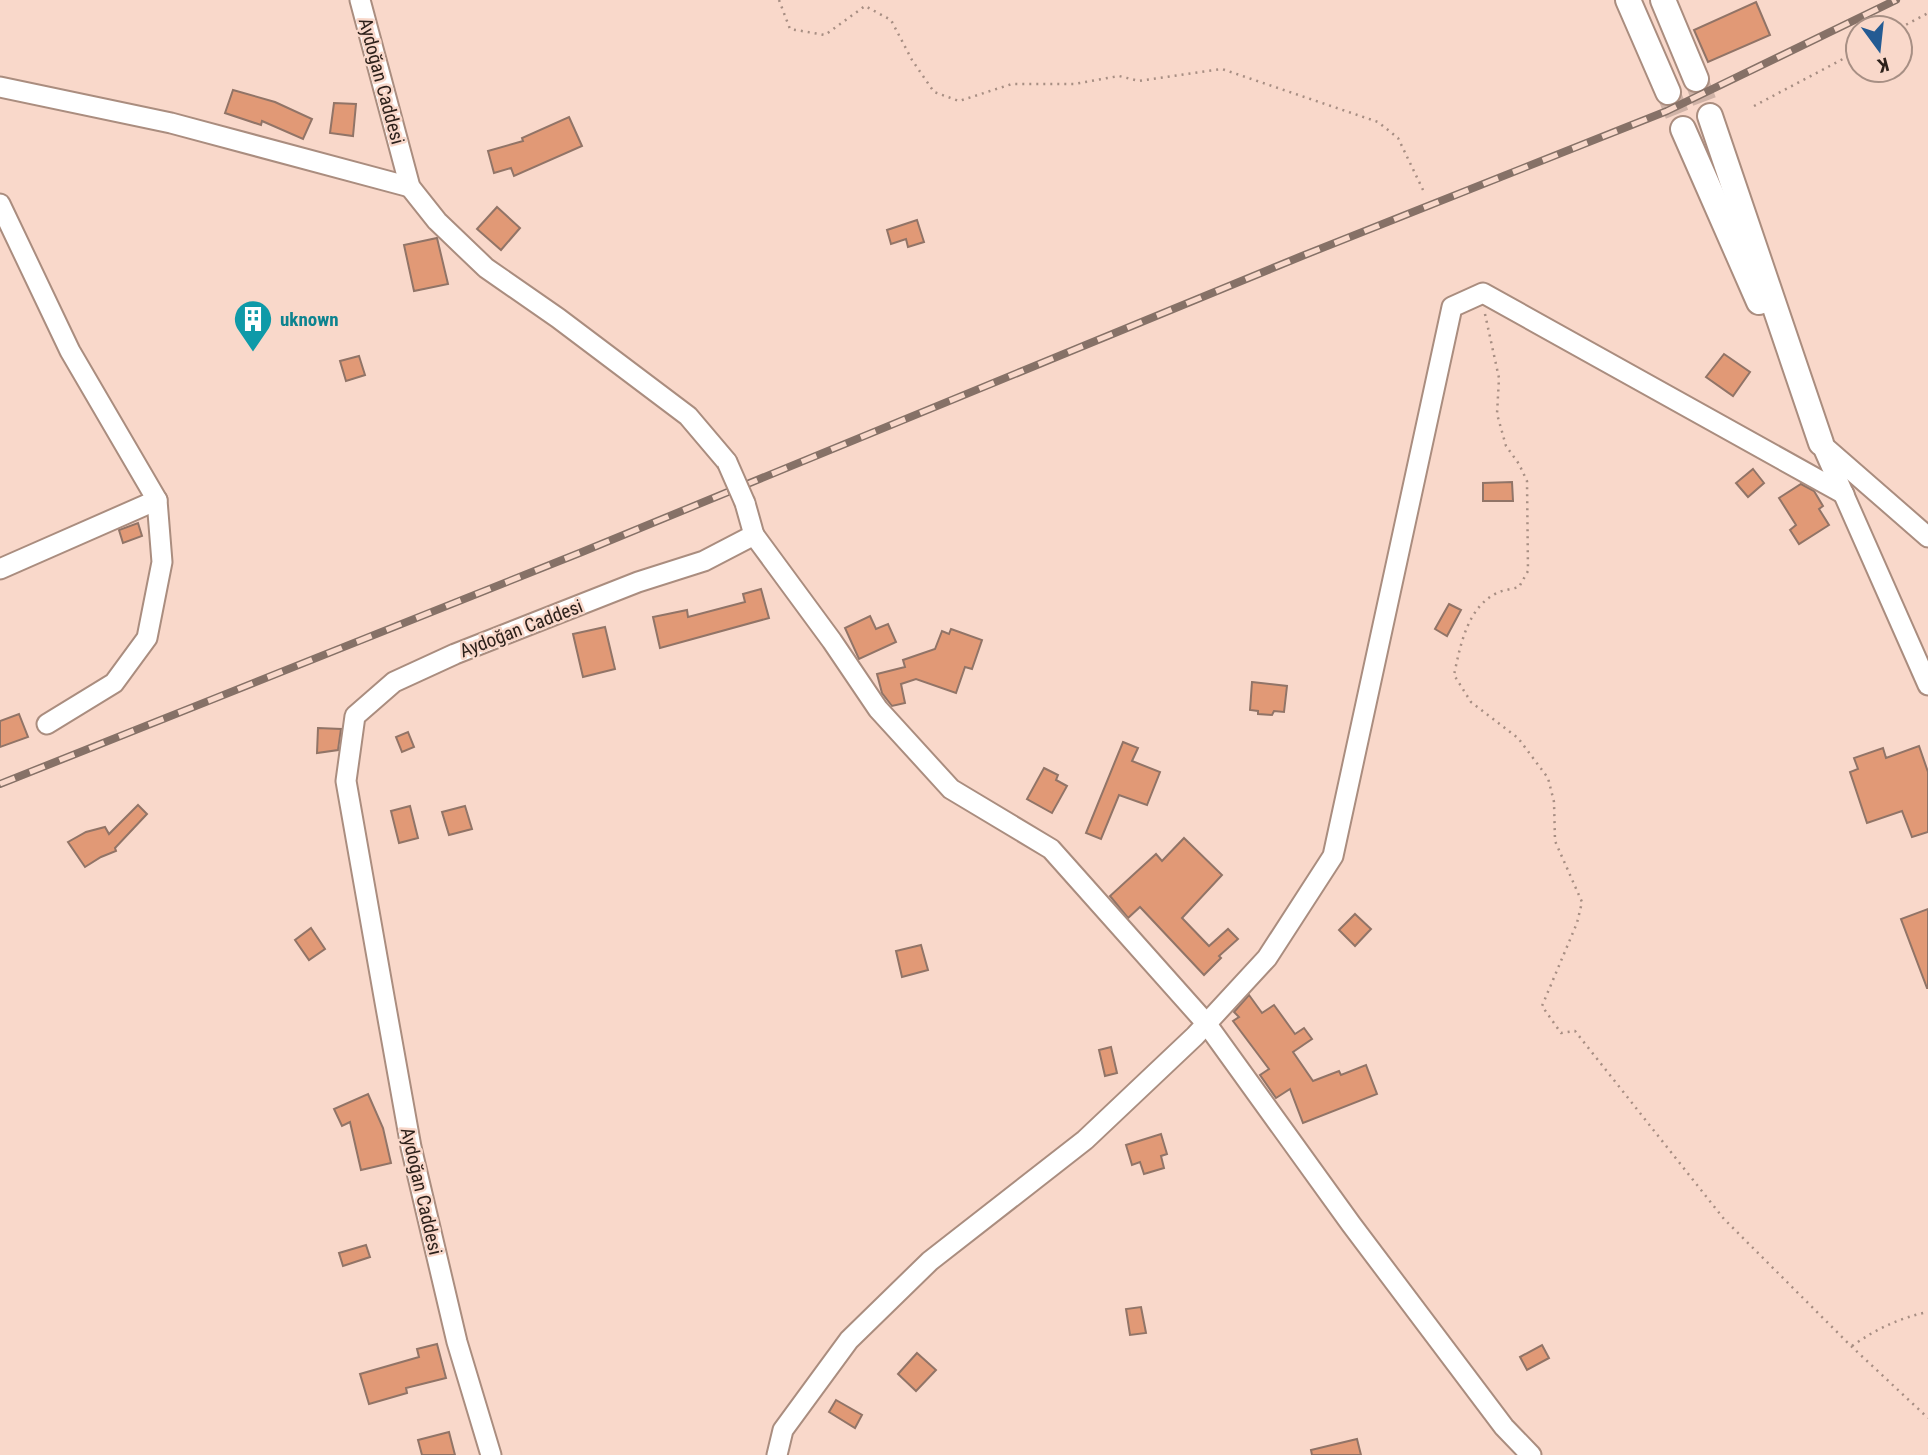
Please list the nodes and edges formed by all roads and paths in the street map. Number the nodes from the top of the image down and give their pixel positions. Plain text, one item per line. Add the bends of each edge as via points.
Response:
1 (360, 0) edge
2 (779, 0) edge
3 (1628, 0) edge
4 (1663, 0) edge
5 (1844, 58) edge
6 (1696, 79) tunnel mouth
7 (0, 87) edge
8 (1668, 92) tunnel mouth
9 (1754, 106) dead end
10 (1710, 116) tunnel mouth
11 (1683, 129) tunnel mouth
12 (410, 187) junction
13 (1424, 192) dead end
14 (0, 204) edge
15 (1483, 293) junction
16 (1821, 443) junction
17 (1844, 494) junction
18 (157, 500) junction
19 (754, 535) junction
20 (1928, 537) edge
21 (0, 569) edge
22 (1928, 685) edge
23 (47, 724) dead end
24 (1206, 1023) junction
25 (1928, 1312) edge
26 (1851, 1346) junction
27 (1928, 1418) edge
28 (491, 1455) edge
29 (777, 1455) edge
30 (1531, 1455) edge

1 - 12 street, Aydoğan Caddesi
2 - 13 path via 790,29 825,35 865,6 891,20 933,92 959,101 1012,84 1074,84 1119,76 1139,81 1222,69 1378,122 1398,138
3 - 8 main road
4 - 6 main road
5 - 9 path
7 - 12 street via 171,122
10 - 16 main road
11 - 16 main road
12 - 19 street, Aydoğan Caddesi, bridge via 437,221 486,268 688,416 727,462
14 - 18 street via 69,351
15 - 17 street
15 - 24 street via 1452,307 1333,856 1266,958
15 - 26 path via 1499,378 1497,414 1506,446 1527,481 1528,571 1519,587 1496,593 1479,609 1462,637 1454,675 1471,702 1518,738 1548,778 1555,841 1582,902 1542,1006 1560,1033 1575,1031 1724,1219
16 - 17 street
16 - 20 street
17 - 22 street
18 - 21 street
18 - 23 street via 162,562 147,638 114,683
19 - 24 street via 878,709 951,789 1051,849
19 - 28 street, Aydoğan Caddesi via 704,561 455,654 394,682 355,716 346,781 384,1002 411,1147 457,1342
24 - 29 street via 1085,1140 930,1261 849,1340 783,1430
24 - 30 street via 1504,1427
25 - 26 path via 1874,1331
26 - 27 path

